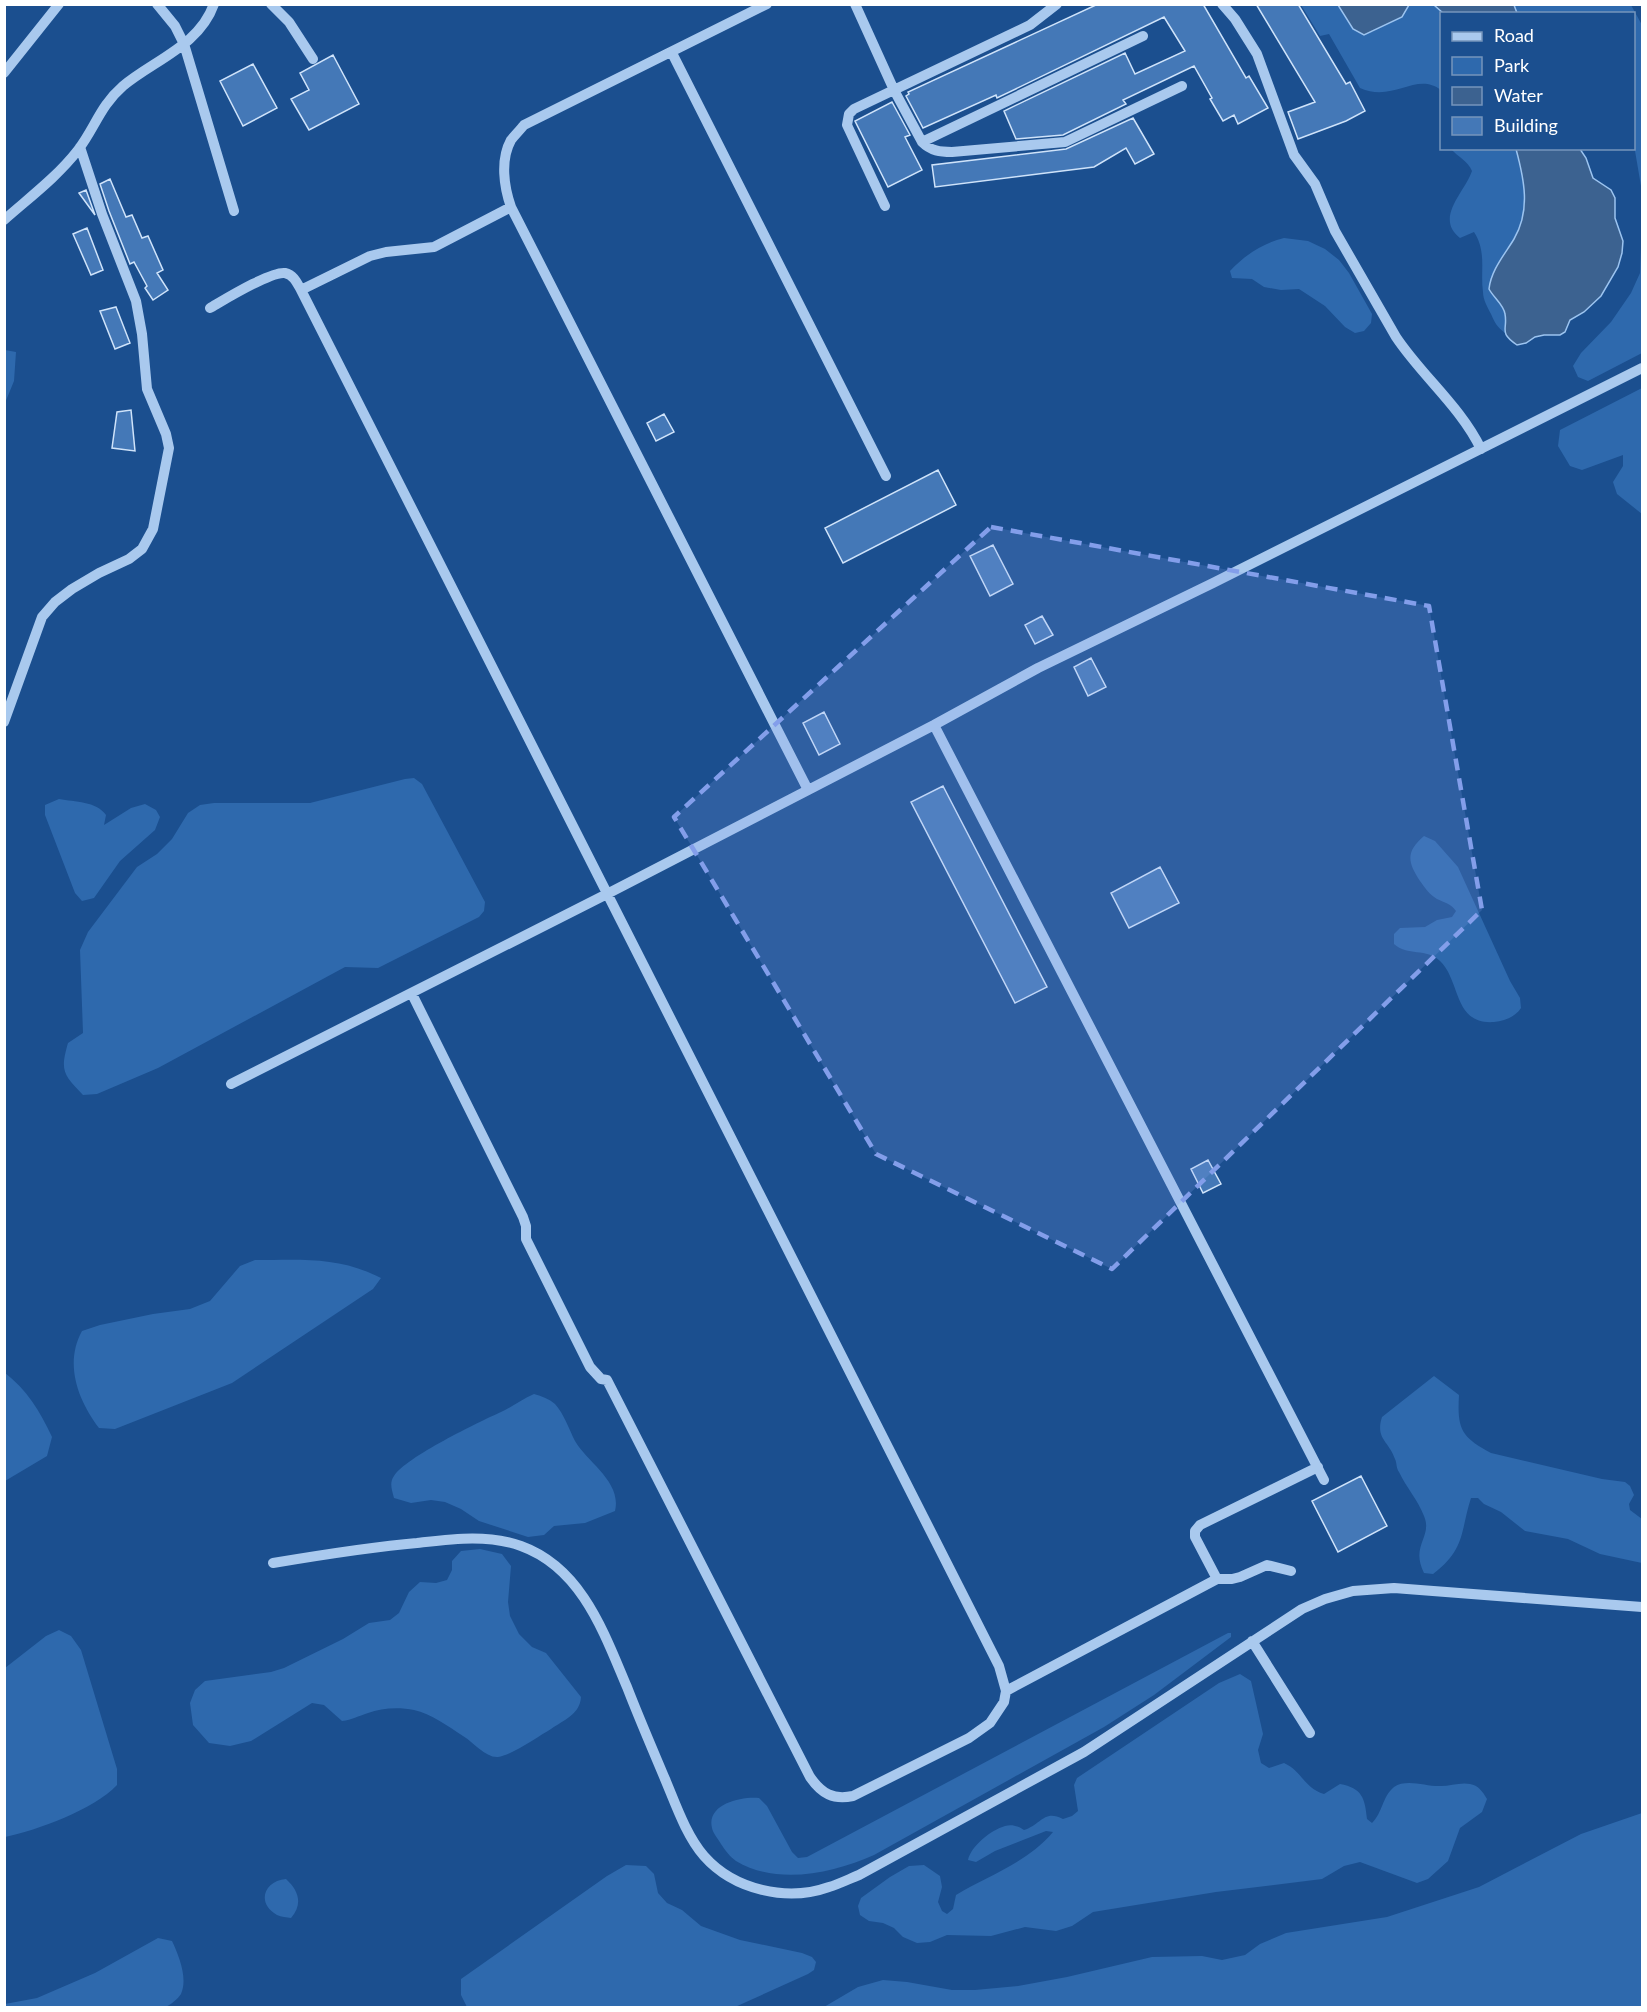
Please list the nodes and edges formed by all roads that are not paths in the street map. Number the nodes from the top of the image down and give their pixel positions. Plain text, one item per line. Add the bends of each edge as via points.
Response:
1 (59, 4) edge
2 (157, 4) edge
3 (214, 4) edge
4 (271, 4) edge
5 (767, 4) edge
6 (855, 4) edge
7 (1057, 4) edge
8 (1222, 4) edge
9 (1143, 36) dead end
10 (184, 44) junction
11 (672, 53) junction
12 (313, 59) dead end
13 (4, 73) edge
14 (1182, 86) dead end
15 (894, 90) junction
16 (922, 142) junction
17 (80, 147) junction
18 (885, 206) dead end
19 (511, 207) junction
20 (234, 211) dead end
21 (4, 220) edge
22 (301, 290) junction
23 (210, 308) dead end
24 (1642, 368) edge
25 (1481, 449) junction
26 (886, 476) dead end
27 (4, 722) edge
28 (934, 724) junction
29 (808, 790) junction
30 (607, 894) junction
31 (412, 994) junction
32 (231, 1084) dead end
33 (1317, 1467) junction
34 (1324, 1480) dead end
35 (273, 1563) dead end
36 (1291, 1571) dead end
37 (1217, 1579) junction
38 (1642, 1606) edge
39 (1252, 1641) junction
40 (1006, 1691) junction
41 (1310, 1733) dead end

1 - 13 street
2 - 10 street
3 - 10 street
4 - 12 street via 289,22
5 - 11 street
6 - 15 street
7 - 15 street via 1030,24
8 - 25 street via 1257,54 1294,154 1315,184 1335,231 1396,337 1462,416
9 - 16 street
10 - 17 street via 121,88 101,110
10 - 20 street
11 - 19 street via 524,125 505,156
11 - 26 street
14 - 16 street via 1065,142 939,152
15 - 16 street
15 - 18 street via 854,109 847,119
17 - 21 street
17 - 27 street via 136,301 147,389 169,448 153,529 142,549 72,589 42,617
19 - 22 street via 434,247 370,256
19 - 29 street
22 - 23 street via 294,278 285,273 272,275
22 - 30 street
24 - 25 street
25 - 28 street via 1038,668
28 - 29 street
28 - 33 street
29 - 30 street
30 - 31 street
30 - 40 street via 999,1666
31 - 32 street
31 - 40 street via 523,1217 526,1239 590,1367 607,1380 817,1787 833,1797 853,1796 969,1738 990,1723 1004,1702
33 - 34 street
33 - 37 street via 1200,1525 1195,1537
35 - 39 street via 371,1547 469,1539 522,1546 546,1560 582,1594 602,1628 675,1803 704,1856 736,1881 778,1893 807,1893 859,1875 1084,1752
36 - 37 street via 1267,1565 1240,1577
37 - 40 street
38 - 39 street via 1440,1590 1353,1591 1302,1610
39 - 41 street

